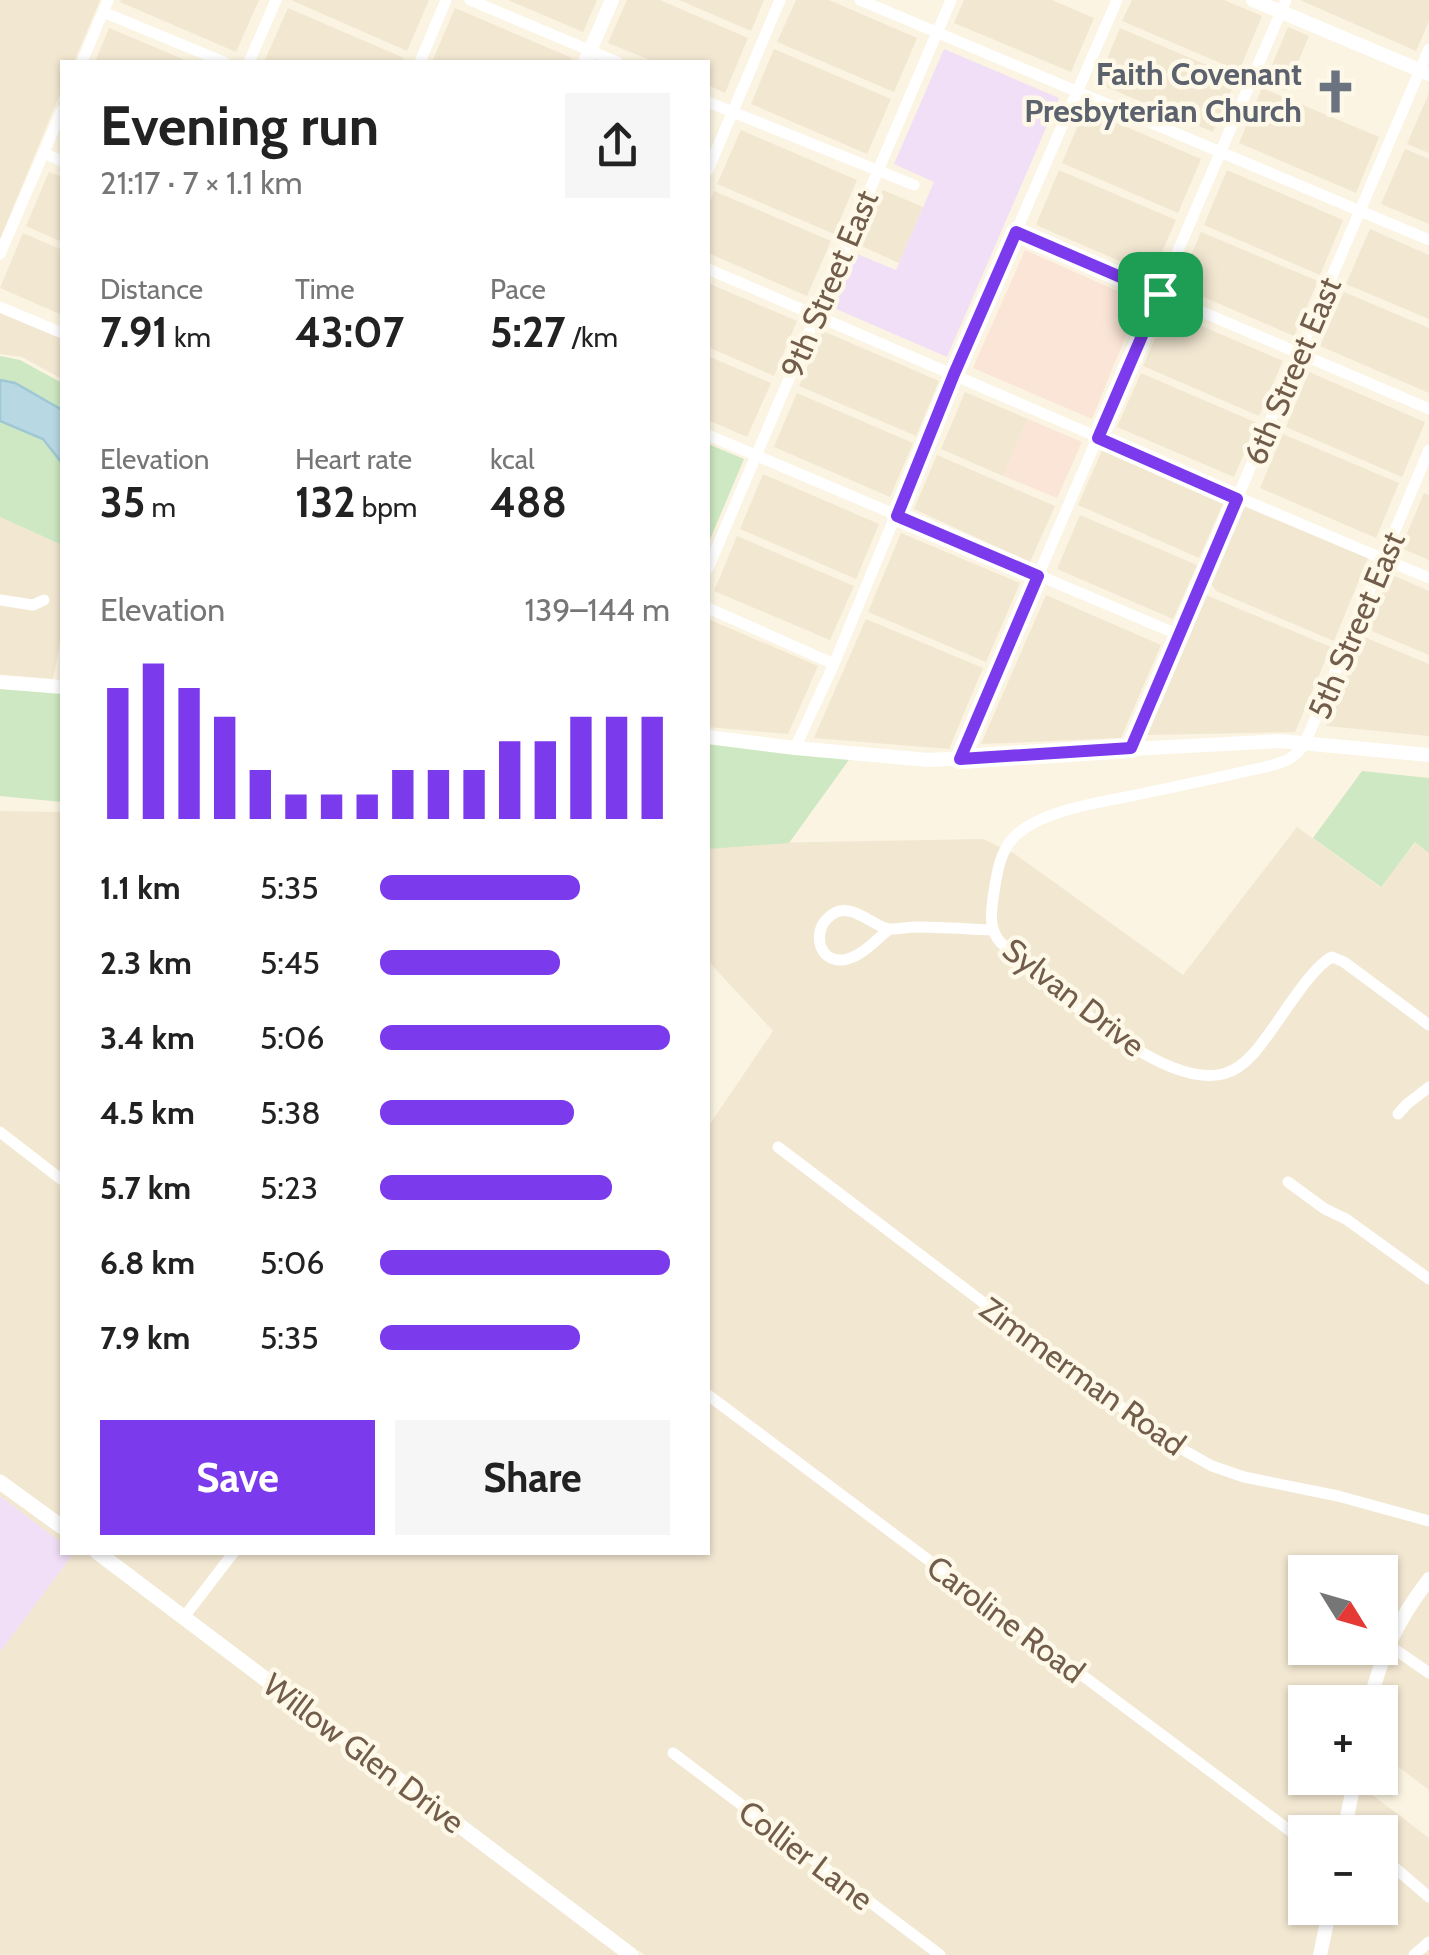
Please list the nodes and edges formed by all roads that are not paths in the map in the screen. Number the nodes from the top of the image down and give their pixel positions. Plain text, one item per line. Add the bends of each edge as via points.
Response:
1 (276, 0) edge
2 (446, 0) edge
3 (470, 0) edge
4 (612, 0) edge
5 (780, 0) edge
6 (860, 0) edge
7 (951, 0) edge
8 (1117, 0) edge
9 (1253, 0) edge
10 (106, 6) edge
11 (1284, 6) edge
12 (937, 32) junction
13 (1429, 49) edge
14 (588, 57) edge
15 (83, 60) edge
16 (220, 60) edge
17 (250, 60) edge
18 (421, 60) edge
19 (1424, 72) edge
20 (1077, 92) junction
21 (710, 103) edge
22 (732, 113) junction
23 (60, 115) edge
24 (1222, 151) junction
25 (44, 154) junction
26 (60, 160) edge
27 (710, 165) edge
28 (878, 170) junction
29 (914, 185) dead end
30 (1360, 210) junction
31 (1016, 232) junction
32 (1429, 240) edge
33 (0, 254) edge
34 (710, 270) edge
35 (1160, 294) junction
36 (0, 307) edge
37 (816, 315) junction
38 (60, 331) edge
39 (1299, 354) junction
40 (954, 374) junction
41 (1429, 409) edge
42 (710, 436) edge
43 (1098, 438) junction
44 (1429, 450) edge
45 (756, 456) junction
46 (1237, 499) junction
47 (897, 516) junction
48 (1384, 559) junction
49 (710, 563) edge
50 (1038, 576) junction
51 (1429, 578) edge
52 (0, 600) edge
53 (44, 600) dead end
54 (710, 609) edge
55 (1179, 635) junction
56 (834, 664) junction
57 (0, 682) edge
58 (60, 687) edge
59 (710, 737) edge
60 (1305, 743) junction
61 (795, 748) junction
62 (1131, 748) junction
63 (1429, 755) edge
64 (960, 759) junction
65 (888, 930) junction
66 (992, 930) junction
67 (1429, 1025) edge
68 (1429, 1086) edge
69 (1398, 1114) dead end
70 (0, 1132) edge
71 (778, 1147) dead end
72 (60, 1178) edge
73 (1288, 1182) dead end
74 (1429, 1279) edge
75 (710, 1396) edge
76 (0, 1482) edge
77 (1429, 1521) edge
78 (60, 1526) edge
79 (100, 1555) edge
80 (232, 1555) edge
81 (1429, 1579) edge
82 (184, 1618) junction
83 (1398, 1624) edge
84 (1398, 1651) edge
85 (1429, 1673) edge
86 (673, 1753) dead end
87 (1288, 1829) edge
88 (1398, 1870) edge
89 (1429, 1897) edge
90 (1326, 1925) edge
91 (1429, 1942) edge
92 (631, 1955) edge
93 (940, 1955) edge
94 (1320, 1955) edge
95 (1414, 1955) edge

1 - 17 street
2 - 18 street
3 - 14 street
4 - 14 street
5 - 22 street
6 - 12 street
7 - 12 street, 9th Street East
8 - 20 street
9 - 11 street
10 - 15 street
10 - 16 street
11 - 19 street
11 - 24 street
12 - 20 street
12 - 28 street, 9th Street East
13 - 19 street, 6th Street East
19 - 30 street, 6th Street East
20 - 24 street
20 - 31 street
21 - 22 street
22 - 27 street
22 - 28 street
23 - 25 street
24 - 30 street
24 - 35 street
25 - 26 street
25 - 33 street
28 - 29 street
28 - 37 street, 9th Street East
30 - 32 street
30 - 39 street, 6th Street East
31 - 35 street
31 - 40 street
34 - 37 street
35 - 39 street
35 - 43 street
36 - 38 street
37 - 40 street
37 - 45 street, 9th Street East
39 - 41 street
39 - 46 street, 6th Street East
40 - 43 street
40 - 47 street
42 - 45 street
43 - 46 street
43 - 50 street
44 - 48 street, 5th Street East
45 - 47 street
45 - 49 street, 9th Street East
46 - 48 street
46 - 55 street, 6th Street East
47 - 50 street
47 - 56 street
48 - 51 street
48 - 60 street, 5th Street East
50 - 55 street
50 - 64 street
52 - 53 street via 32,606
54 - 56 street
55 - 62 street, 6th Street East
56 - 61 street
57 - 58 street
59 - 61 street
60 - 62 street
60 - 63 street
60 - 66 street, Sylvan Drive via 1278,764 1030,825 1001,858
61 - 64 street
62 - 64 street
65 - 65 street via 840,960 820,948 818,937 832,913 846,910
65 - 66 street
66 - 67 street, Sylvan Drive via 1130,1046 1210,1076 1245,1062 1332,957
68 - 69 street
70 - 72 street
71 - 77 street, Zimmerman Road via 1187,1454 1244,1477
73 - 74 street
75 - 87 street, Caroline Road
76 - 78 main road
79 - 82 main road, Willow Glen Drive
80 - 82 street
81 - 83 street
82 - 92 main road, Willow Glen Drive
84 - 85 street
86 - 93 street, Collier Lane
88 - 89 street
90 - 94 street
91 - 95 street

